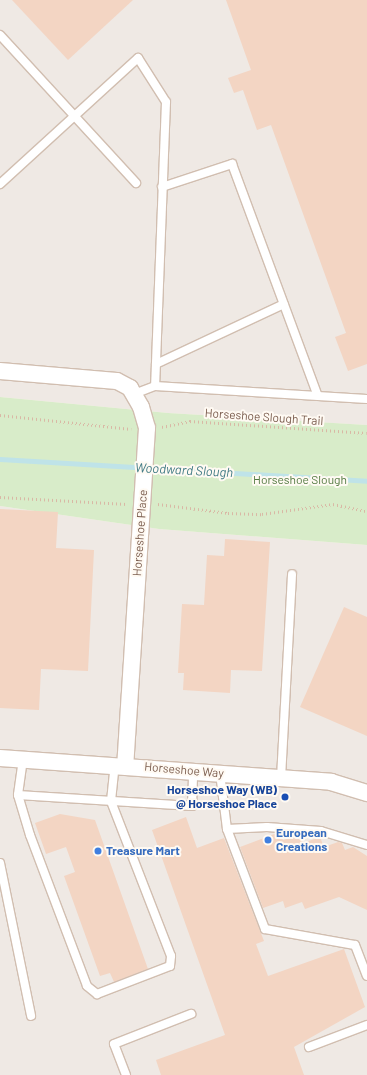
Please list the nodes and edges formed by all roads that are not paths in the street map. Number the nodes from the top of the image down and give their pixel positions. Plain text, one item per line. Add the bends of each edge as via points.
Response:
1 (0, 36) edge
2 (75, 118) junction
3 (0, 184) edge
4 (136, 184) dead end
5 (162, 188) junction
6 (284, 304) junction
7 (156, 364) junction
8 (0, 371) edge
9 (155, 386) junction
10 (134, 394) junction
11 (318, 396) junction
12 (367, 399) edge
13 (292, 574) dead end
14 (0, 758) edge
15 (23, 759) junction
16 (120, 765) junction
17 (192, 770) junction
18 (220, 773) junction
19 (281, 778) junction
20 (367, 792) edge
21 (18, 795) junction
22 (111, 801) junction
23 (227, 829) junction
24 (367, 845) edge
25 (0, 863) edge
26 (367, 976) edge
27 (190, 1014) dead end
28 (31, 1016) dead end
29 (367, 1025) edge
30 (309, 1047) dead end
31 (126, 1075) edge

1 - 2 lane
2 - 3 lane
2 - 4 lane
2 - 5 lane via 138,58 166,102
5 - 6 lane via 232,164
5 - 7 lane
6 - 7 lane
6 - 11 lane
7 - 9 lane
8 - 10 street, Horseshoe Place via 117,381
9 - 10 lane
9 - 11 lane
10 - 16 street, Horseshoe Place via 147,428
11 - 12 lane
13 - 19 lane
14 - 15 street, Horseshoe Way
15 - 16 street, Horseshoe Way
15 - 21 lane
16 - 17 street, Horseshoe Way
16 - 22 lane
17 - 18 street, Horseshoe Way
17 - 22 lane via 192,806
18 - 19 street, Horseshoe Way
18 - 23 lane
19 - 20 street, Horseshoe Way via 331,782
21 - 22 lane
21 - 22 lane via 87,986 97,994 170,966 171,956
23 - 24 lane via 267,827 321,831
23 - 26 lane via 265,929 355,945
25 - 28 lane
27 - 31 lane via 114,1044
29 - 30 lane

